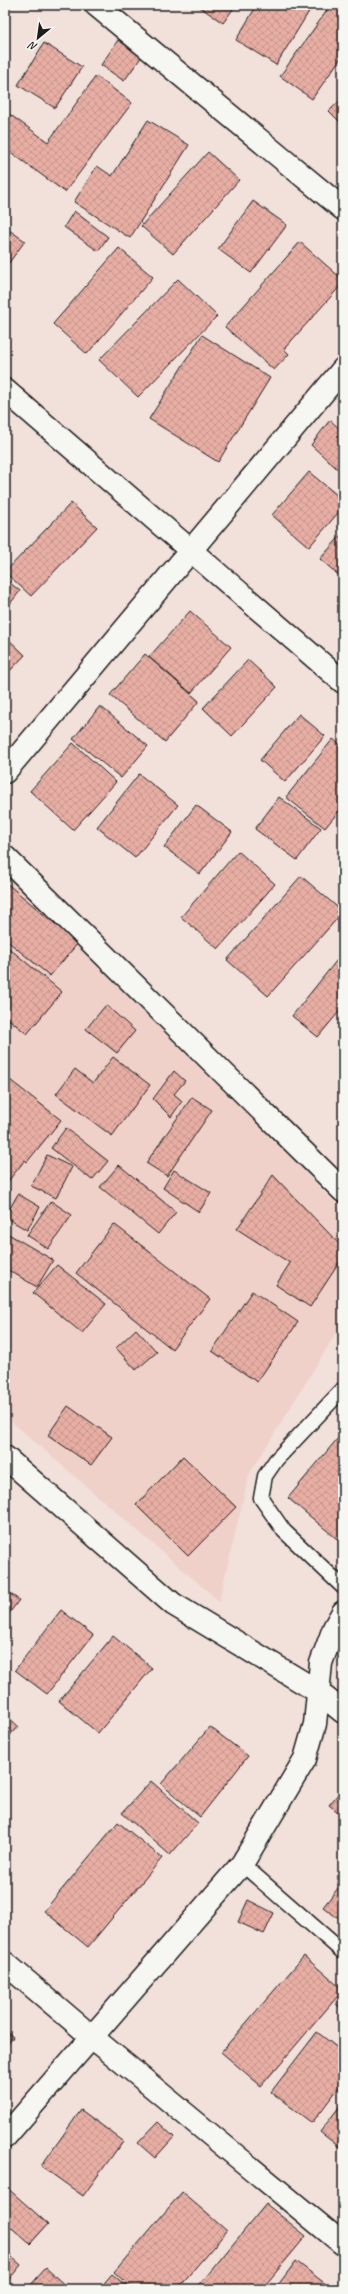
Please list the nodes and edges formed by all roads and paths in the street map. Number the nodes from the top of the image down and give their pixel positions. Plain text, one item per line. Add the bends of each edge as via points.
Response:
1 (96, 5) edge
2 (343, 209) edge
3 (343, 369) edge
4 (5, 390) edge
5 (191, 549) junction
6 (343, 682) edge
7 (5, 772) edge
8 (5, 857) edge
9 (343, 1190) edge
10 (343, 1389) edge
11 (5, 1457) edge
12 (343, 1587) edge
13 (343, 1612) edge
14 (317, 1691) junction
15 (343, 1712) edge
16 (242, 1864) junction
17 (343, 1952) edge
18 (5, 1963) edge
19 (92, 2037) junction
20 (5, 2137) edge
21 (343, 2244) edge

1 - 2 street
3 - 5 street
4 - 5 street
5 - 6 street
5 - 7 street
8 - 9 street
10 - 12 lane via 276,1460 265,1476 261,1498 284,1531
11 - 14 street via 173,1604
13 - 14 street via 321,1663
14 - 15 street
14 - 16 street via 315,1724 305,1759
16 - 17 lane
16 - 19 street
18 - 19 street
19 - 20 street
19 - 21 street

